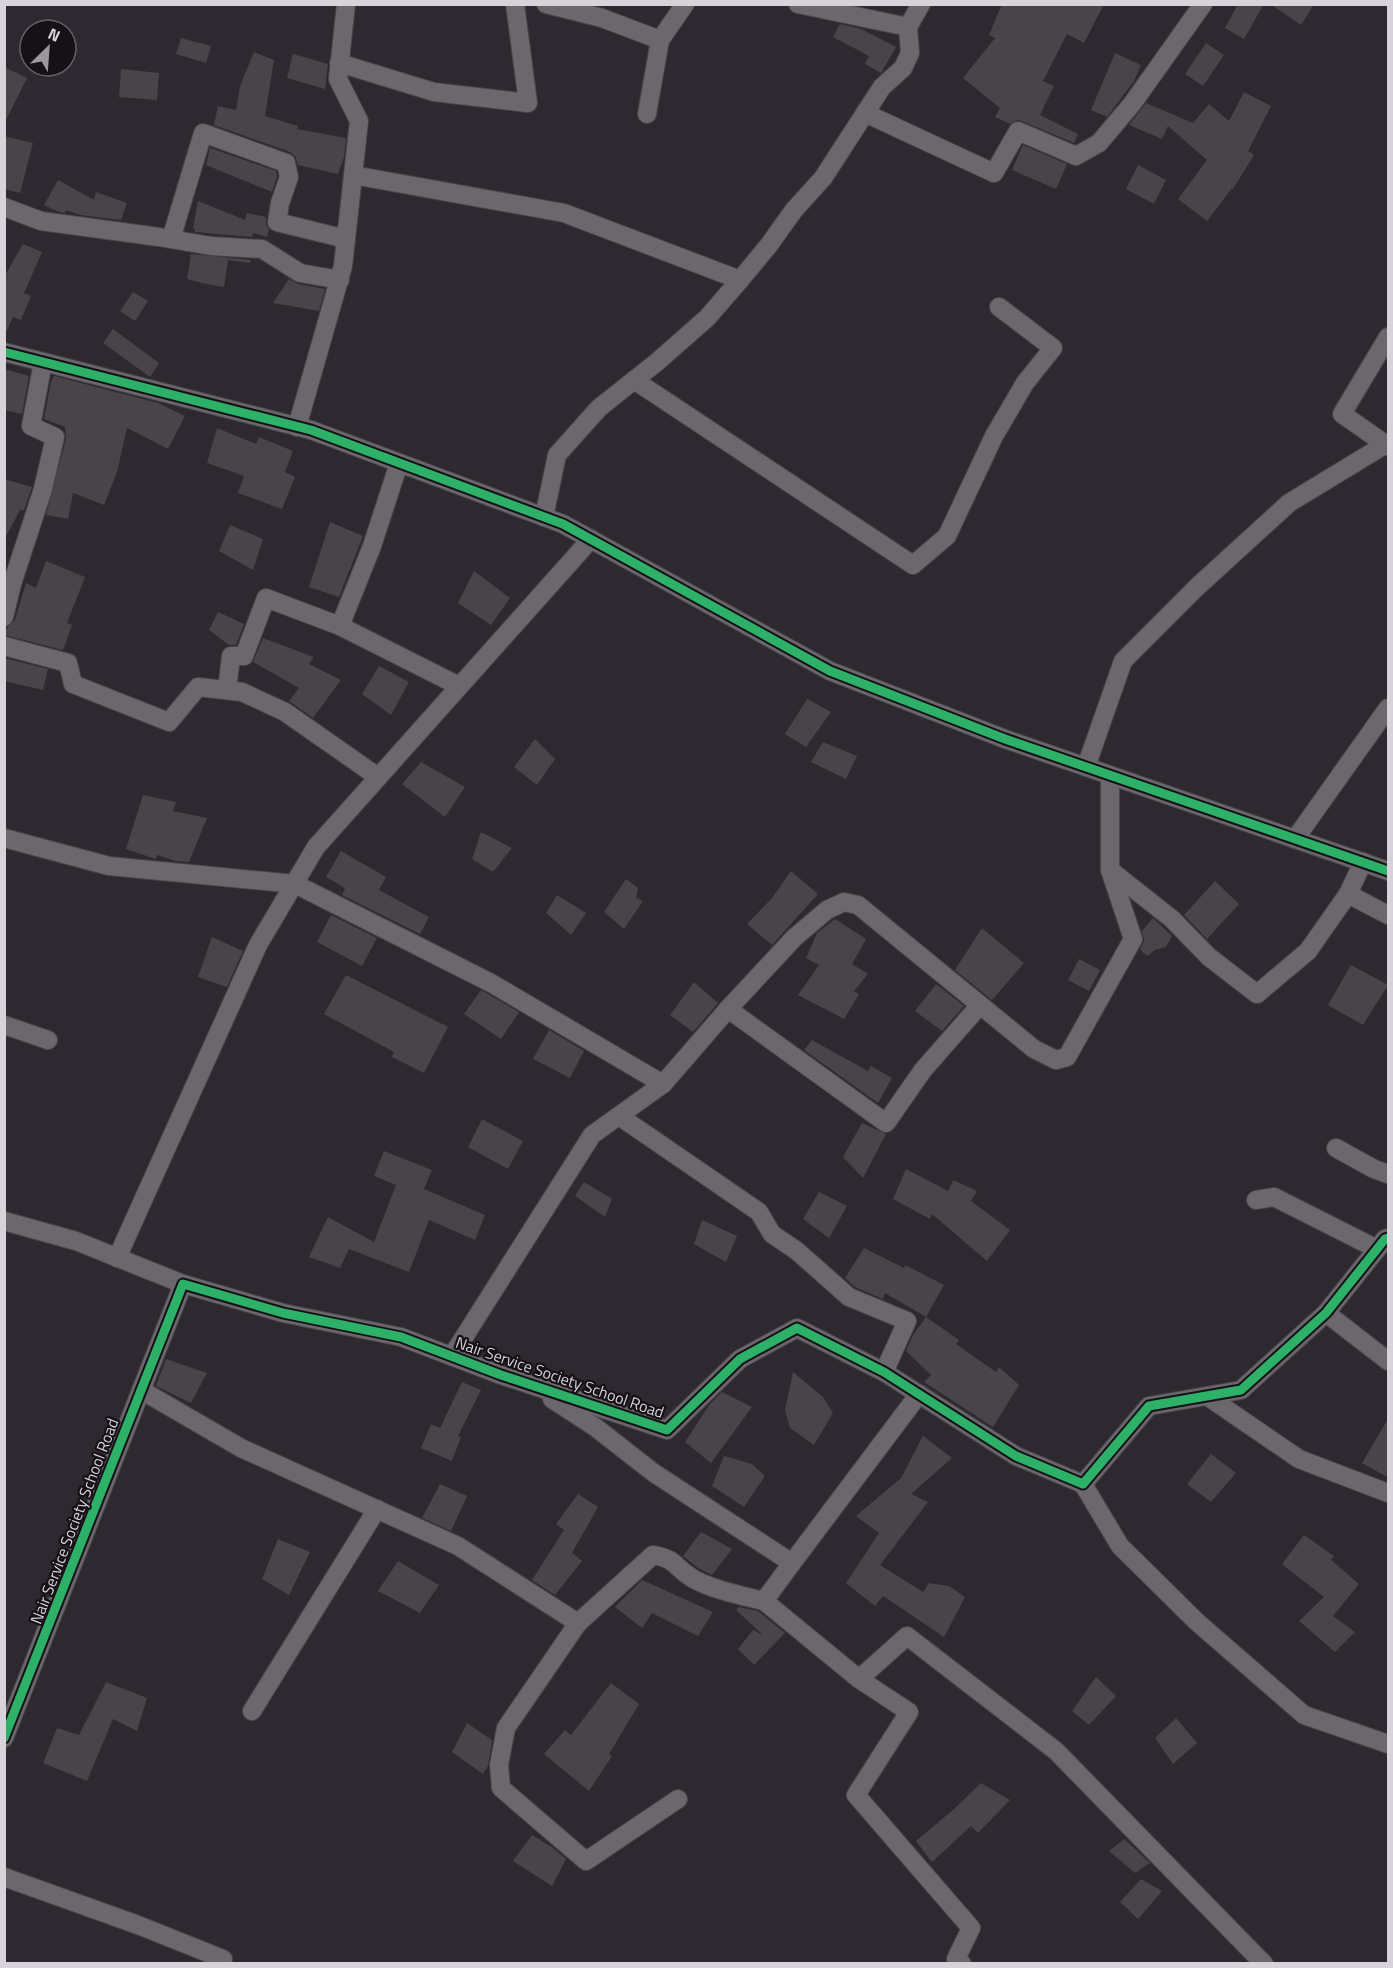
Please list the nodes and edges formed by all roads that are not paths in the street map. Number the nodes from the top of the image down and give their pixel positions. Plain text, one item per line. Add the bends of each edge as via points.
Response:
1 (346, 4) edge
2 (515, 4) edge
3 (546, 4) edge
4 (685, 4) edge
5 (798, 4) edge
6 (921, 4) edge
7 (1203, 4) edge
8 (908, 27) junction
9 (660, 39) junction
10 (339, 63) junction
11 (865, 113) junction
12 (647, 114) dead end
13 (353, 175) junction
14 (4, 207) edge
15 (171, 239) junction
16 (346, 239) junction
17 (339, 280) junction
18 (740, 280) junction
19 (999, 307) dead end
20 (1389, 337) edge
21 (4, 352) edge
22 (43, 362) junction
23 (634, 380) junction
24 (297, 427) junction
25 (1387, 445) edge
26 (399, 463) junction
27 (544, 517) junction
28 (591, 539) junction
29 (4, 617) edge
30 (340, 626) junction
31 (4, 646) edge
32 (459, 686) junction
33 (226, 690) junction
34 (1389, 708) edge
35 (1086, 767) junction
36 (1110, 775) junction
37 (378, 777) junction
38 (4, 838) edge
39 (1295, 839) junction
40 (1363, 862) junction
41 (1110, 870) junction
42 (1389, 871) edge
43 (295, 884) junction
44 (1348, 894) junction
45 (1389, 915) edge
46 (980, 1005) junction
47 (728, 1009) junction
48 (4, 1025) edge
49 (48, 1040) dead end
50 (663, 1084) junction
51 (619, 1116) junction
52 (1336, 1148) dead end
53 (1389, 1174) edge
54 (1256, 1200) dead end
55 (4, 1221) edge
56 (1383, 1244) edge
57 (117, 1258) junction
58 (183, 1284) junction
59 (1326, 1312) junction
60 (452, 1356) junction
61 (1389, 1361) edge
62 (884, 1372) junction
63 (529, 1384) junction
64 (141, 1390) junction
65 (919, 1394) junction
66 (1207, 1396) junction
67 (1083, 1484) junction
68 (1389, 1493) edge
69 (377, 1509) junction
70 (792, 1563) junction
71 (764, 1601) junction
72 (578, 1623) junction
73 (859, 1678) junction
74 (252, 1711) dead end
75 (4, 1738) edge
76 (1389, 1744) edge
77 (678, 1800) dead end
78 (4, 1877) edge
79 (223, 1959) dead end
80 (962, 1964) edge
81 (1264, 1964) edge

1 - 10 street
2 - 10 street via 528,103 434,92
3 - 9 street via 602,18
4 - 9 street
5 - 8 street
6 - 8 street
7 - 11 street via 1113,128 1099,143 1076,156 1018,131 994,173
8 - 11 street via 910,53 903,68 882,87
9 - 12 street
10 - 13 street via 338,79 359,121
11 - 18 street via 823,178
13 - 16 street
13 - 18 street via 564,213
14 - 15 street via 41,221
15 - 16 street via 203,133 286,163 289,177 277,222
15 - 17 street via 262,249 300,273
16 - 17 street
17 - 24 street
18 - 23 street via 707,318
19 - 23 street via 1053,348 1025,383 994,436 947,536 913,565
20 - 25 street via 1342,414
21 - 22 street
22 - 24 street
22 - 29 street via 31,426 56,437
23 - 27 street via 599,408 557,455
24 - 26 street
25 - 35 street via 1288,502 1123,661
26 - 27 street
26 - 30 street
27 - 28 street
28 - 32 street
28 - 35 street via 830,671
30 - 32 street
30 - 33 street via 266,598 244,656 231,656
31 - 33 street via 68,663 73,684 169,723 198,687
32 - 37 street
33 - 37 street via 242,692 285,712
34 - 39 street
35 - 36 street
36 - 39 street
36 - 41 street
37 - 43 street via 316,847
38 - 43 street via 109,866
39 - 40 street
40 - 42 street
40 - 44 street
41 - 44 street via 1257,994 1308,951
41 - 46 street via 1133,939 1067,1057 1056,1060 1034,1048
43 - 50 street via 491,983
43 - 57 street via 258,945
44 - 45 street
46 - 47 street via 878,920 858,905 844,902 827,910 794,938
46 - 47 street via 923,1070 886,1123
47 - 50 street
48 - 49 street
50 - 51 street
51 - 60 street via 592,1135
51 - 62 street via 759,1212 772,1234 849,1298 907,1321
52 - 53 street
54 - 56 street via 1274,1197
55 - 57 street via 76,1241
56 - 59 street
57 - 58 street
58 - 60 street, Nair Service Society School Road via 284,1313 401,1337
58 - 64 street, Nair Service Society School Road
59 - 61 street
59 - 66 street via 1241,1390
60 - 63 street, Nair Service Society School Road
62 - 63 street, Nair Service Society School Road via 797,1328 740,1359 667,1430
62 - 65 street, Nair Service Society School Road
63 - 70 street via 595,1426 654,1473
64 - 69 street via 241,1448
64 - 75 street, Nair Service Society School Road
65 - 67 street, Nair Service Society School Road via 1016,1456
65 - 70 street
66 - 67 street via 1149,1406
66 - 68 street via 1299,1459
67 - 76 street via 1120,1546 1197,1622 1304,1715
69 - 72 street via 458,1546
69 - 74 street
70 - 71 street
71 - 72 street via 693,1579 668,1558 653,1555
71 - 73 street
72 - 77 street via 507,1728 499,1765 501,1788 586,1861
73 - 80 street via 909,1712 856,1795 970,1928 956,1959
73 - 81 street via 907,1636 1056,1751
78 - 79 street

